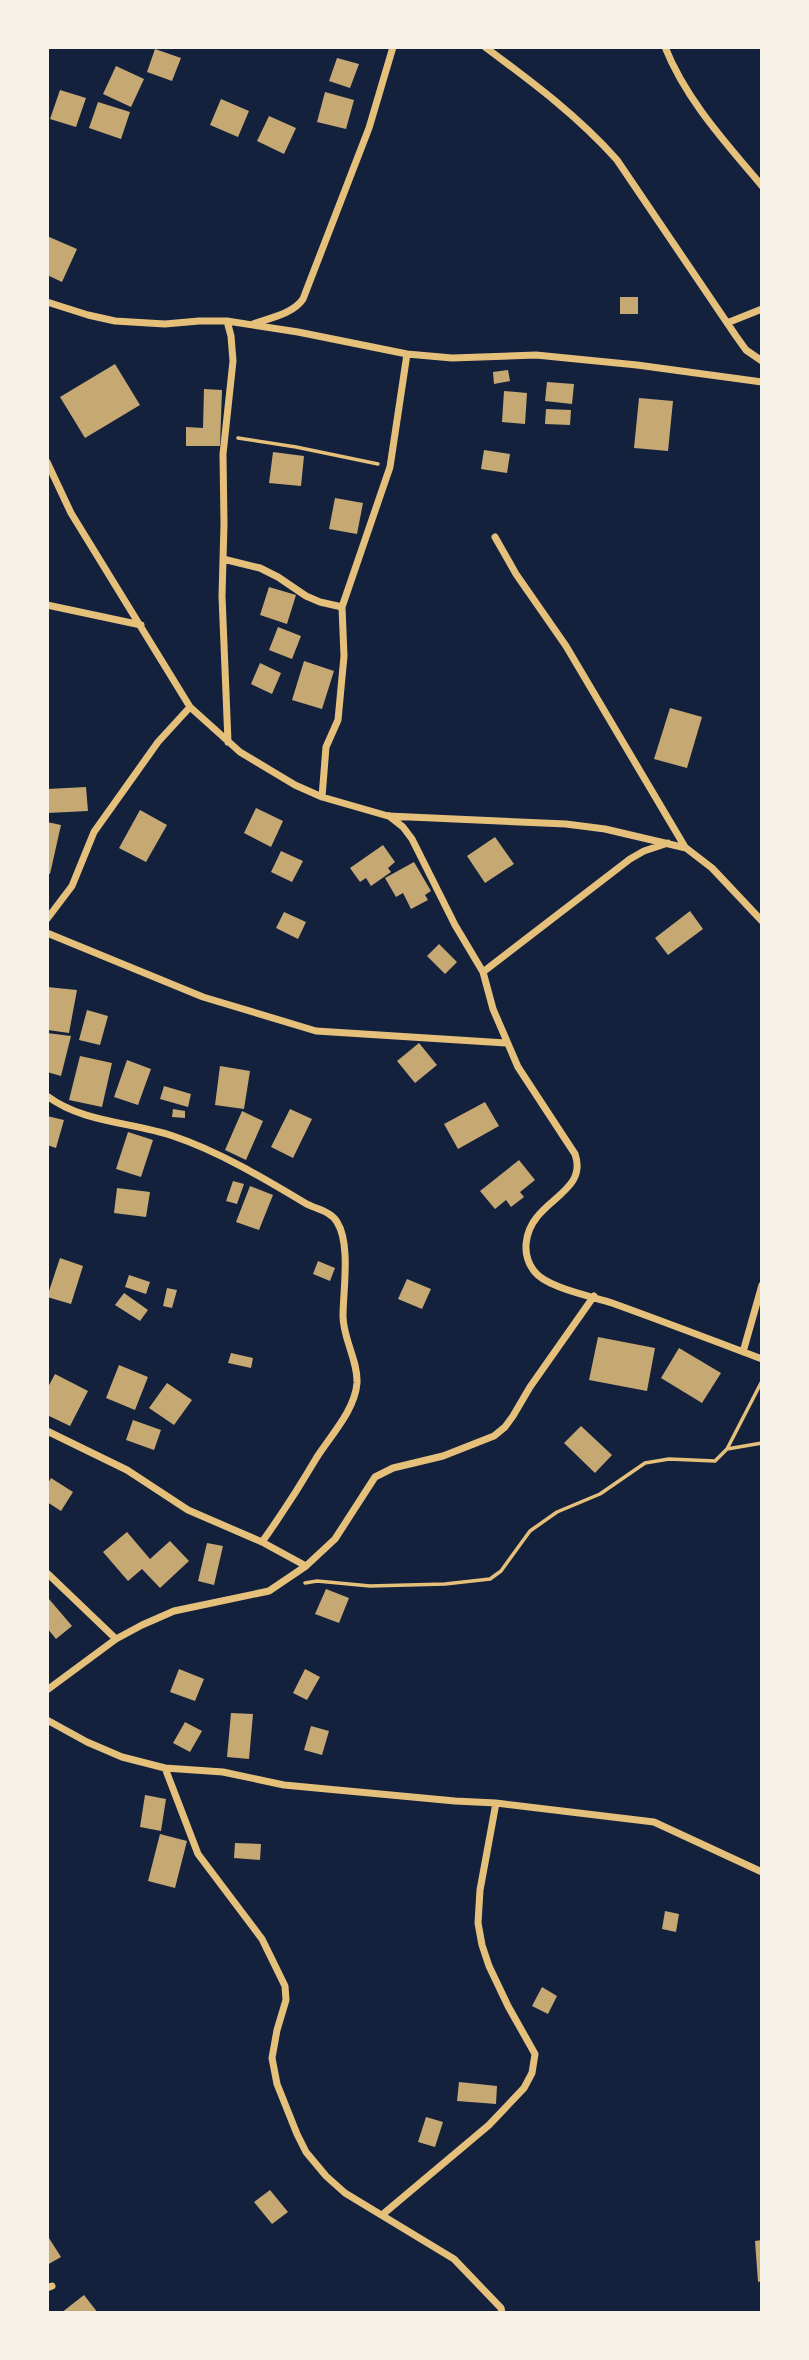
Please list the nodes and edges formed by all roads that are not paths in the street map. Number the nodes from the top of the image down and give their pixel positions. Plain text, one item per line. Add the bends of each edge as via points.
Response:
1 (393, 47) edge
2 (485, 47) edge
3 (665, 47) edge
4 (762, 186) edge
5 (47, 302) edge
6 (762, 309) edge
7 (226, 321) junction
8 (727, 323) junction
9 (253, 324) junction
10 (407, 354) junction
11 (762, 361) edge
12 (762, 382) edge
13 (47, 462) edge
14 (495, 537) dead end
15 (223, 559) junction
16 (47, 605) edge
17 (342, 607) junction
18 (141, 625) junction
19 (190, 707) junction
20 (228, 742) junction
21 (322, 797) junction
22 (388, 816) junction
23 (668, 843) junction
24 (686, 848) junction
25 (47, 919) edge
26 (762, 921) edge
27 (47, 933) edge
28 (483, 972) junction
29 (506, 1043) junction
30 (47, 1096) edge
31 (762, 1285) edge
32 (594, 1296) junction
33 (743, 1352) junction
34 (762, 1359) edge
35 (47, 1432) edge
36 (262, 1542) junction
37 (306, 1566) junction
38 (47, 1573) edge
39 (116, 1639) junction
40 (47, 1690) edge
41 (47, 1720) edge
42 (165, 1768) junction
43 (496, 1803) junction
44 (762, 1872) edge
45 (382, 2215) junction
46 (502, 2313) edge

1 - 9 street via 369,128 303,299 288,312
2 - 8 street via 603,144
3 - 4 street via 691,97
5 - 7 street via 138,324
6 - 8 street
7 - 9 street
7 - 15 street via 233,361 223,454
8 - 11 street via 746,350
9 - 10 street
10 - 12 street via 452,358 536,355
10 - 17 street via 390,467
13 - 18 street via 71,513
14 - 24 street
15 - 17 street via 260,568 306,596
15 - 20 street
16 - 18 street
17 - 21 street via 344,656 338,720 326,747
18 - 19 street
19 - 20 street
19 - 25 street via 150,752 94,832 72,886
20 - 21 street via 276,775
21 - 22 street
22 - 23 street via 566,824
22 - 28 street via 412,838 454,925
23 - 24 street
23 - 28 street via 630,859
24 - 26 street via 712,868
27 - 29 street via 203,997 316,1031
28 - 29 street
29 - 32 street via 579,1164 573,1181 535,1219 526,1236 528,1261 544,1279
30 - 36 street via 82,1114 173,1136 251,1171 337,1221 345,1252 344,1329 357,1379 356,1393
31 - 33 street
32 - 33 street
32 - 37 street via 505,1427 443,1456 375,1477 335,1539
33 - 34 street
35 - 36 street via 127,1470 188,1510
36 - 37 street
37 - 39 street via 269,1591 174,1611
38 - 39 street
39 - 40 street
41 - 42 street via 122,1757
42 - 43 street via 223,1772 285,1785
42 - 45 street via 198,1854 262,1940 285,1986 272,2058 297,2134 326,2176
43 - 44 street via 654,1822
43 - 45 street via 478,1923 489,1966 535,2054 532,2073 489,2125
45 - 46 street via 454,2259

